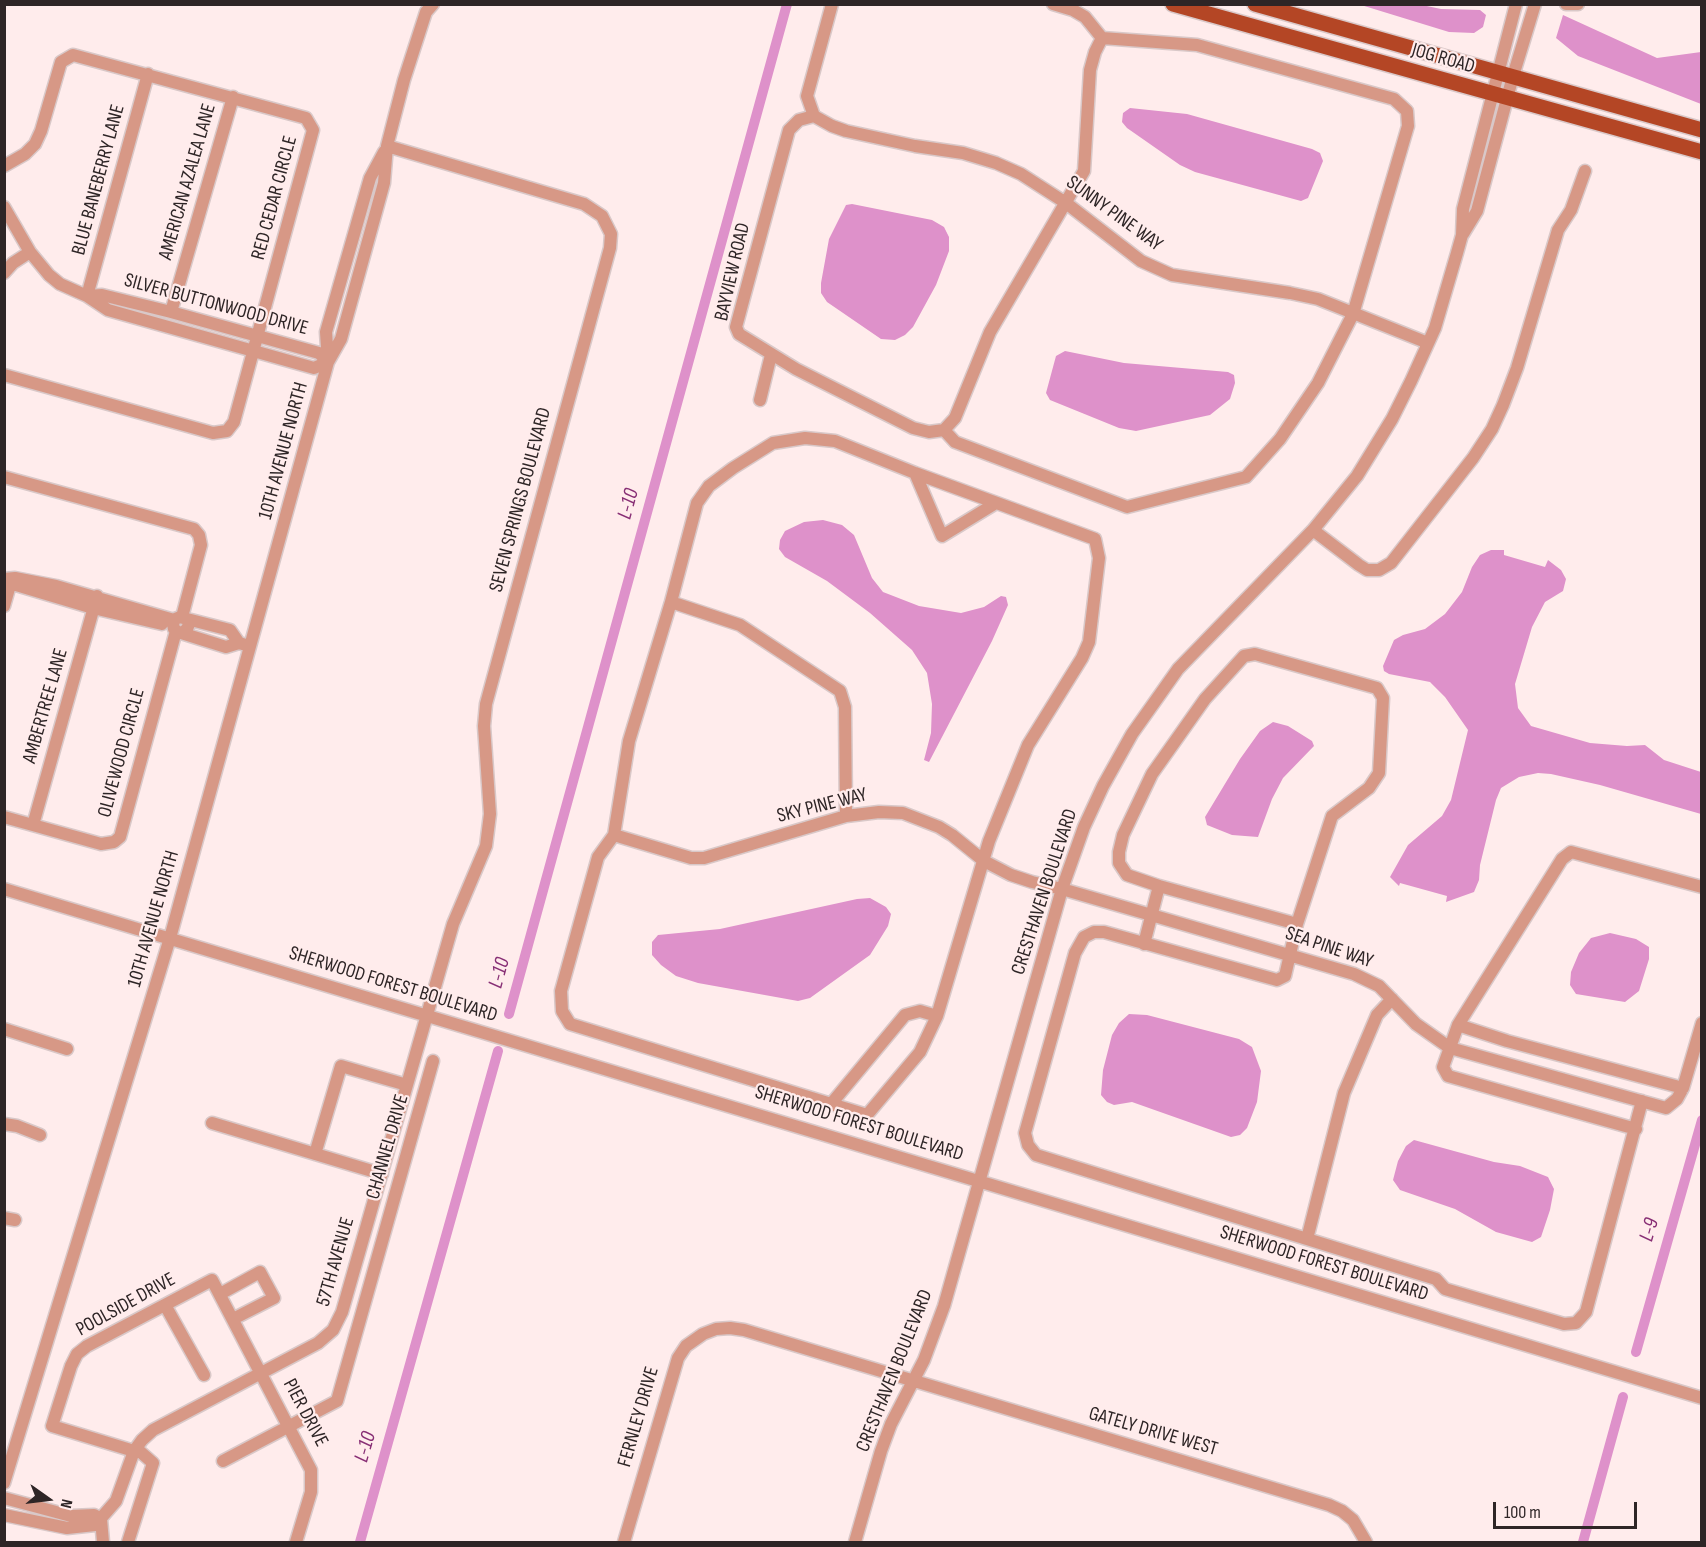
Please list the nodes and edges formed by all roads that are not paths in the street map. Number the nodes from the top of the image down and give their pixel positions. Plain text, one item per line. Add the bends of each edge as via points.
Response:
1 (832, 4) edge
2 (1053, 4) edge
3 (1173, 4) edge
4 (1256, 4) edge
5 (1516, 4) edge
6 (1535, 4) edge
7 (1566, 4) edge
8 (1578, 4) edge
9 (427, 7) edge
10 (1102, 38) junction
11 (148, 74) junction
12 (1505, 74) junction
13 (1491, 95) junction
14 (232, 97) junction
15 (1507, 98) junction
16 (814, 116) junction
17 (1701, 130) edge
18 (387, 146) junction
19 (1701, 152) edge
20 (4, 166) edge
21 (1585, 171) dead end
22 (1066, 203) junction
23 (4, 207) edge
24 (1462, 235) junction
25 (30, 252) junction
26 (4, 273) edge
27 (87, 296) junction
28 (171, 312) junction
29 (1353, 314) junction
30 (259, 336) junction
31 (1428, 343) junction
32 (255, 351) junction
33 (771, 355) junction
34 (328, 362) junction
35 (4, 375) edge
36 (760, 400) dead end
37 (944, 430) junction
38 (915, 473) junction
39 (4, 477) edge
40 (996, 503) junction
41 (1313, 530) junction
42 (6, 582) edge
43 (95, 602) junction
44 (671, 602) junction
45 (4, 606) edge
46 (179, 624) junction
47 (244, 644) junction
48 (846, 816) junction
49 (4, 818) edge
50 (33, 825) junction
51 (614, 835) junction
52 (984, 861) junction
53 (1159, 886) junction
54 (1701, 887) edge
55 (4, 889) edge
56 (1062, 889) junction
57 (1151, 914) junction
58 (1297, 924) junction
59 (170, 938) junction
60 (1144, 944) junction
61 (1291, 954) junction
62 (1392, 999) junction
63 (427, 1015) junction
64 (937, 1016) junction
65 (1701, 1023) edge
66 (1458, 1025) junction
67 (4, 1029) edge
68 (1450, 1048) junction
69 (67, 1049) dead end
70 (433, 1061) dead end
71 (407, 1085) junction
72 (1683, 1088) junction
73 (1642, 1101) junction
74 (831, 1104) junction
75 (212, 1123) dead end
76 (4, 1124) edge
77 (1636, 1129) junction
78 (40, 1135) dead end
79 (315, 1154) junction
80 (382, 1174) junction
81 (980, 1181) junction
82 (1307, 1239) junction
83 (220, 1294) junction
84 (165, 1305) junction
85 (233, 1319) junction
86 (723, 1328) joint
87 (261, 1372) junction
88 (204, 1375) dead end
89 (913, 1381) junction
90 (1701, 1398) edge
91 (290, 1426) junction
92 (135, 1450) junction
93 (223, 1461) dead end
94 (4, 1483) edge
95 (4, 1498) edge
96 (4, 1515) edge
97 (100, 1519) junction
98 (103, 1542) edge
99 (128, 1542) edge
100 (296, 1542) edge
101 (624, 1542) edge
102 (855, 1542) edge
103 (1366, 1542) edge

1 - 16 street via 807,96
2 - 10 street via 1085,17
3 - 13 main road, JOG ROAD
4 - 12 main road, JOG ROAD
5 - 12 street
6 - 12 street
7 - 8 street
9 - 18 street, 10TH AVENUE NORTH
10 - 22 street via 1090,70 1084,171
10 - 29 street via 1197,45 1394,99 1407,111 1408,126
11 - 14 street, RED CEDAR CIRCLE
11 - 20 street, RED CEDAR CIRCLE via 80,55 66,57 61,62 39,138 30,150
11 - 27 street, BLUE BANEBERRY LANE
12 - 13 street, CRESTHAVEN BOULEVARD
12 - 15 street, CRESTHAVEN BOULEVARD
12 - 17 main road, JOG ROAD
13 - 15 main road, JOG ROAD
13 - 24 street, CRESTHAVEN BOULEVARD via 1463,209
14 - 28 street, AMERICAN AZALEA LANE
14 - 30 street, RED CEDAR CIRCLE via 306,118 313,130
15 - 19 main road, JOG ROAD
15 - 24 street, CRESTHAVEN BOULEVARD via 1477,211
16 - 22 street, SUNNY PINE WAY via 832,126 880,140 963,153 996,163
16 - 33 street, BAYVIEW ROAD via 799,120 789,130 736,327 739,334
18 - 34 street, 10TH AVENUE NORTH via 370,178 326,332
18 - 63 street, SEVEN SPRINGS BOULEVARD via 591,207 606,221 611,241 486,704 490,814 486,846 453,924
21 - 41 street via 1571,210 1558,230 1503,405 1473,458 1391,563 1379,570 1367,570
22 - 29 street, SUNNY PINE WAY via 1156,269 1188,279 1318,299
22 - 37 street via 990,332 955,418
23 - 25 street, SILVER BUTTONWOOD DRIVE
24 - 31 street, CRESTHAVEN BOULEVARD
25 - 26 street
25 - 27 street, SILVER BUTTONWOOD DRIVE via 49,275
27 - 28 street, SILVER BUTTONWOOD DRIVE via 102,295
27 - 32 street, SILVER BUTTONWOOD DRIVE via 108,310
28 - 30 street, SILVER BUTTONWOOD DRIVE
29 - 31 street, SUNNY PINE WAY
29 - 37 street via 1318,383 1280,439 1246,477 1127,507 955,442
30 - 32 street, RED CEDAR CIRCLE
30 - 34 street, SILVER BUTTONWOOD DRIVE via 319,353
31 - 41 street, CRESTHAVEN BOULEVARD via 1377,445
32 - 34 street, SILVER BUTTONWOOD DRIVE via 314,368
32 - 35 street, RED CEDAR CIRCLE via 234,422 220,434
33 - 36 street
33 - 37 street, BAYVIEW ROAD via 913,428
34 - 47 street, 10TH AVENUE NORTH
38 - 40 street
38 - 40 street via 942,536
38 - 44 street via 835,441 805,438 773,443 709,486 697,503
39 - 46 street, OLIVEWOOD CIRCLE via 194,530 201,545
40 - 52 street via 1095,539 1099,558 1089,642 1028,745
41 - 56 street, CRESTHAVEN BOULEVARD via 1178,669 1154,701 1102,786
42 - 43 street
42 - 45 street
43 - 46 street
43 - 50 street, AMBERTREE LANE
44 - 48 street via 740,625 840,691 845,707
44 - 51 street via 629,741
46 - 47 street via 230,630
46 - 50 street, OLIVEWOOD CIRCLE via 120,837 101,844
47 - 59 street, 10TH AVENUE NORTH
48 - 51 street, SKY PINE WAY via 704,858 691,858
48 - 52 street, SKY PINE WAY via 903,813 945,831
49 - 50 street, OLIVEWOOD CIRCLE
51 - 74 street via 598,857 561,991 562,1011 570,1024
52 - 56 street, SKY PINE WAY via 1022,879
52 - 64 street
53 - 57 street
53 - 58 street
53 - 58 street via 1127,875 1119,864 1123,835 1152,774 1204,699 1244,656 1255,654 1377,688 1383,698 1379,772 1369,788 1332,816
54 - 66 street via 1571,852 1562,859
55 - 59 street, SHERWOOD FOREST BOULEVARD
56 - 57 street, SEA PINE WAY
56 - 81 street, CRESTHAVEN BOULEVARD
57 - 60 street
57 - 61 street, SEA PINE WAY
58 - 61 street
59 - 63 street, SHERWOOD FOREST BOULEVARD
59 - 94 street, 10TH AVENUE NORTH
60 - 61 street via 1277,980 1285,976
60 - 82 street via 1094,932 1084,937 1075,952 1025,1133 1028,1145 1035,1155
61 - 62 street, SEA PINE WAY via 1354,974 1379,986
62 - 68 street, SEA PINE WAY via 1429,1035
62 - 82 street via 1377,1015 1344,1093
63 - 71 street, 57TH AVENUE
63 - 81 street, SHERWOOD FOREST BOULEVARD
64 - 74 street via 920,1011 905,1015
64 - 74 street via 920,1052 867,1115
65 - 72 street
66 - 68 street
66 - 72 street
67 - 69 street
68 - 73 street, SEA PINE WAY
68 - 77 street via 1443,1066 1448,1076
70 - 91 street, CHANNEL DRIVE via 337,1401
71 - 79 street via 341,1066
71 - 80 street, 57TH AVENUE
72 - 73 street, SEA PINE WAY via 1666,1108
73 - 77 street
75 - 79 street
76 - 78 street
77 - 82 street via 1586,1312 1576,1323 1564,1324 1446,1289 1436,1279
79 - 80 street
80 - 87 street, 57TH AVENUE via 337,1324 323,1339
81 - 89 street, CRESTHAVEN BOULEVARD via 938,1324
81 - 90 street, SHERWOOD FOREST BOULEVARD
83 - 84 street, POOLSIDE DRIVE via 212,1280
83 - 85 street
83 - 85 street via 260,1272 274,1298
84 - 88 street
84 - 92 street, POOLSIDE DRIVE via 77,1354 52,1426
85 - 87 street
86 - 89 street, GATELY DRIVE WEST via 744,1330
86 - 101 street, FERNLEY DRIVE via 691,1341 675,1364
87 - 91 street, PIER DRIVE
87 - 92 street, 57TH AVENUE via 153,1430
89 - 102 street, CRESTHAVEN BOULEVARD via 881,1451
89 - 103 street, GATELY DRIVE WEST via 1329,1505 1353,1520
91 - 93 street, CHANNEL DRIVE
91 - 100 street, PIER DRIVE via 312,1477
92 - 97 street, 57TH AVENUE via 116,1501
92 - 99 street via 153,1463
95 - 97 street via 59,1514 94,1515
96 - 97 street via 77,1528 95,1525
97 - 98 street

